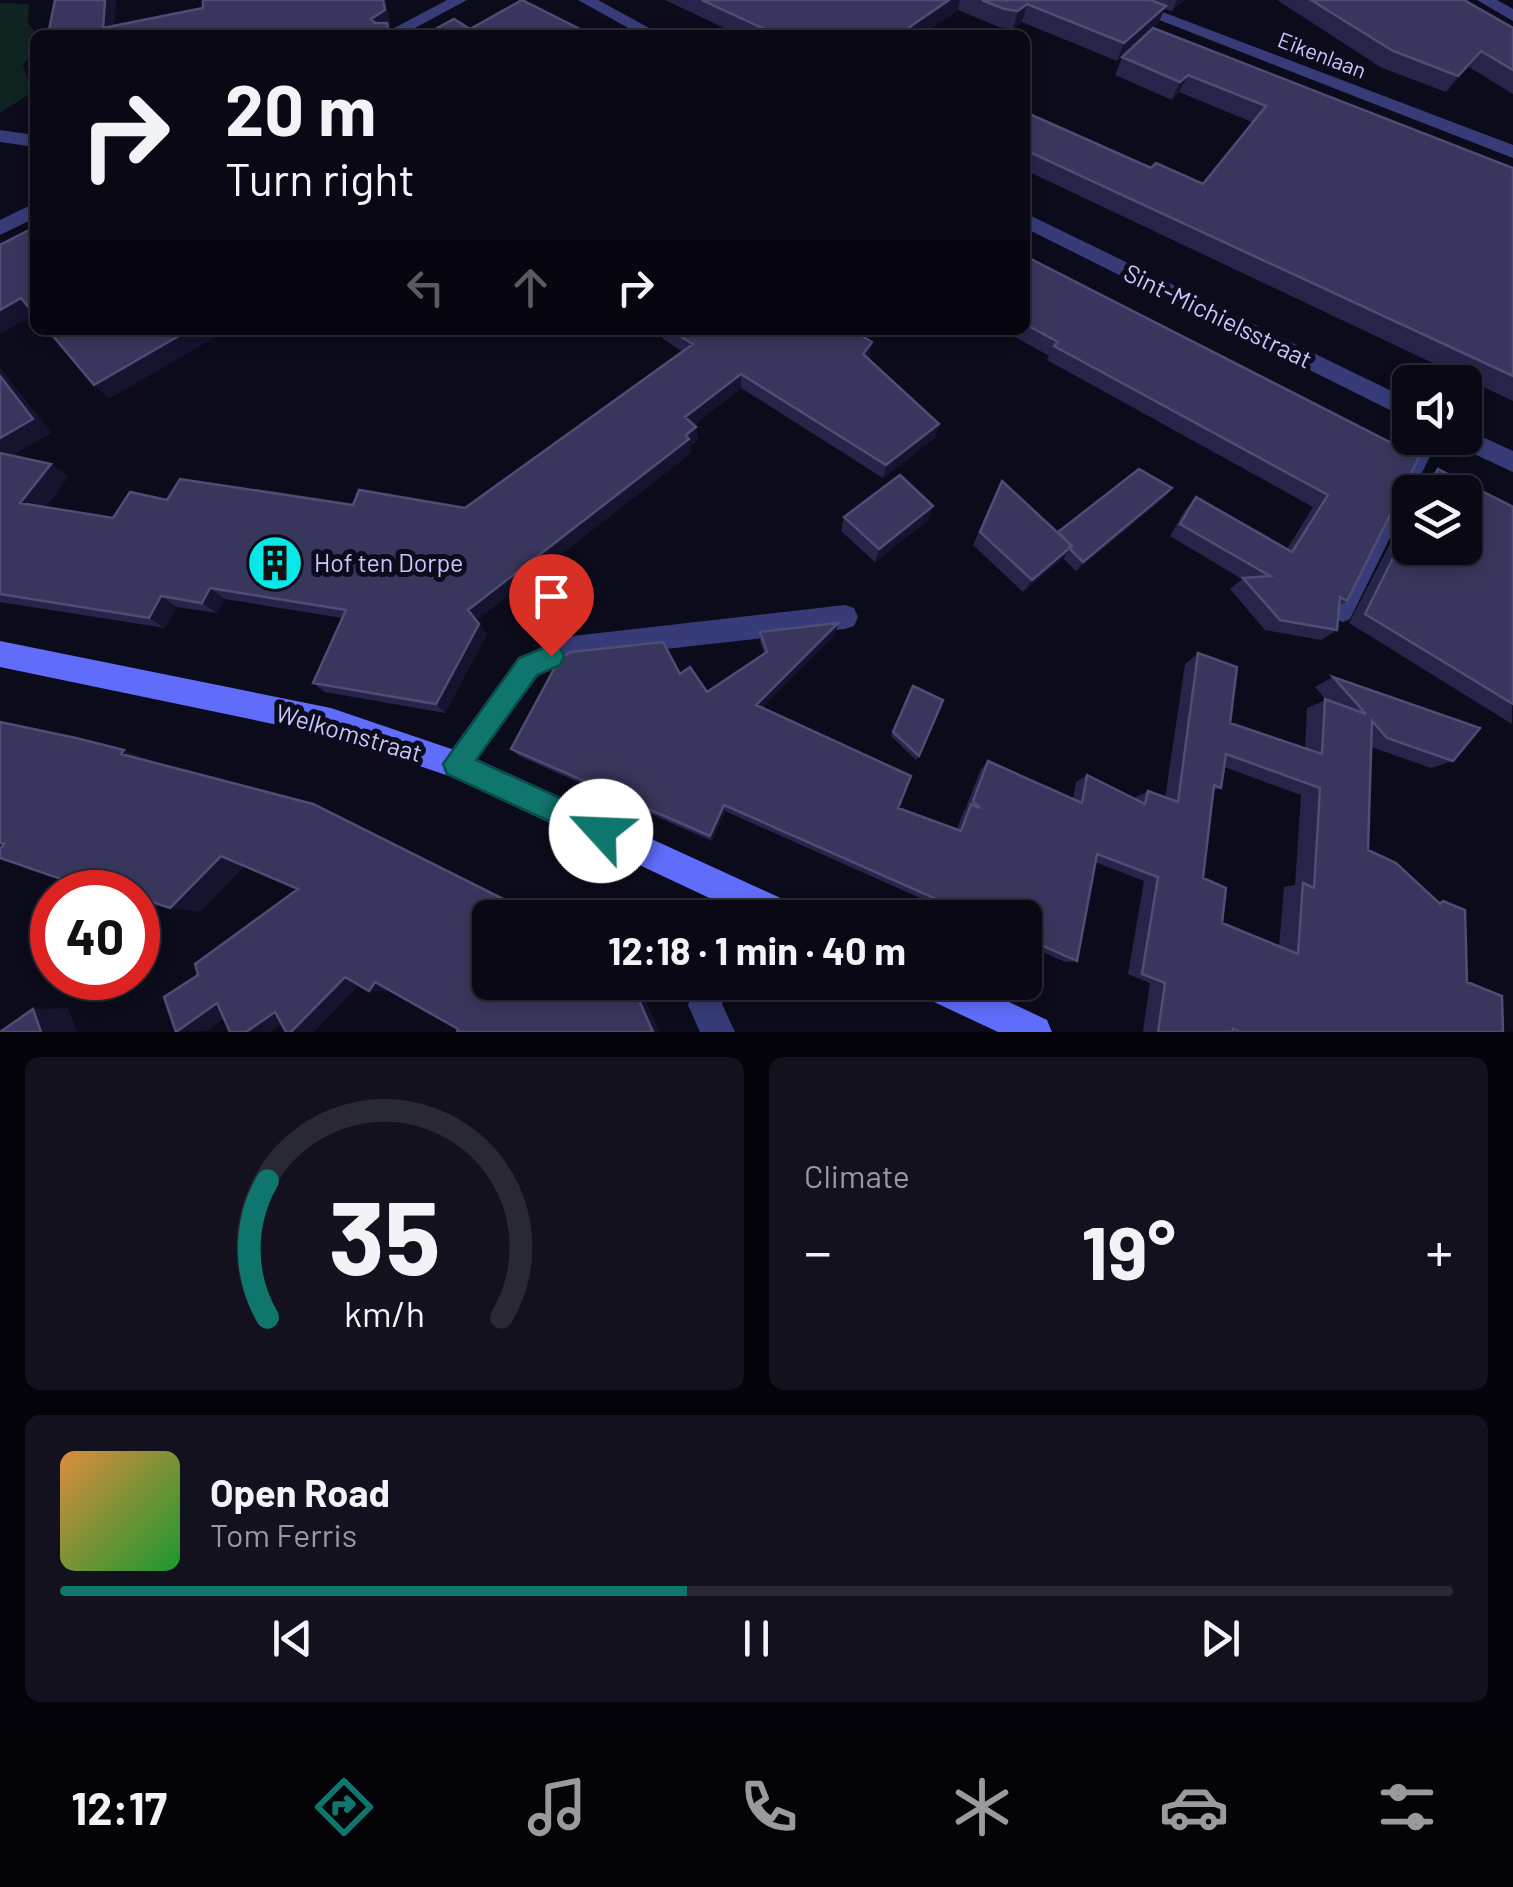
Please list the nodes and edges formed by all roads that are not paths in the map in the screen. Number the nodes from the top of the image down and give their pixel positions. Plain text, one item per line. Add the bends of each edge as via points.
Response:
1 (458, 0) edge
2 (586, 0) edge
3 (1116, 0) edge
4 (1485, 0) edge
5 (1513, 16) edge
6 (399, 30) edge
7 (644, 30) edge
8 (0, 136) edge
9 (30, 140) edge
10 (1513, 152) edge
11 (30, 213) edge
12 (1030, 222) edge
13 (0, 228) edge
14 (1392, 402) edge
15 (1482, 447) edge
16 (1422, 455) edge
17 (1513, 462) edge
18 (1342, 613) edge
19 (845, 616) dead end
20 (0, 654) edge
21 (456, 764) junction
22 (727, 900) edge
23 (707, 1000) edge
24 (968, 1000) edge
25 (718, 1032) edge
26 (1036, 1032) edge

1 - 6 street
2 - 7 street
3 - 10 street, Eikenlaan
4 - 5 street
8 - 9 street
11 - 13 street
12 - 14 street, Sint-Michielsstraat
15 - 17 street
16 - 18 lane
19 - 21 street via 574,646 528,666
20 - 21 street, Welkomstraat via 331,722
21 - 22 street, Welkomstraat
23 - 25 street
24 - 26 street

